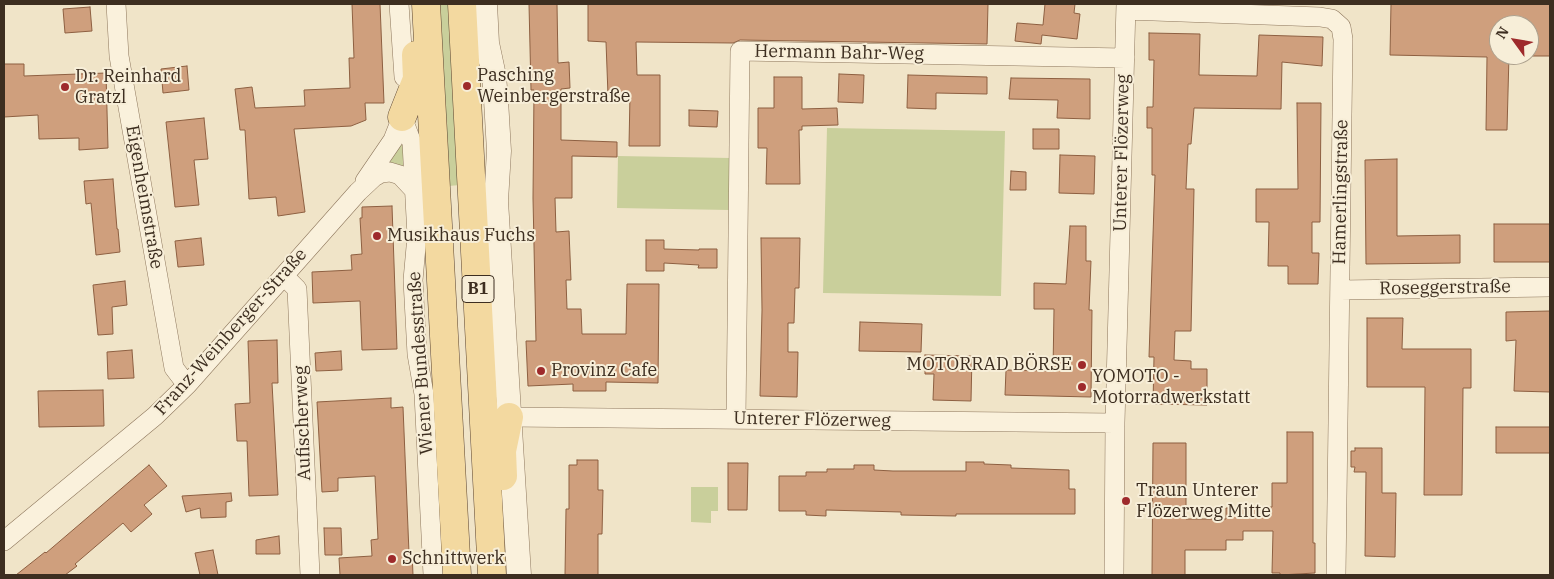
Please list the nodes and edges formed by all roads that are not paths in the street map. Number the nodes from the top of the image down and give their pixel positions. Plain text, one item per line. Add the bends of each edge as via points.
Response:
1 (116, 4) edge
2 (399, 4) edge
3 (414, 4) edge
4 (426, 4) edge
5 (462, 4) edge
6 (485, 4) edge
7 (1126, 7) edge
8 (1124, 58) junction
9 (402, 117) junction
10 (415, 191) junction
11 (358, 192) junction
12 (284, 276) junction
13 (1550, 287) edge
14 (1340, 290) junction
15 (187, 385) junction
16 (509, 417) junction
17 (736, 419) junction
18 (1115, 423) junction
19 (4, 541) edge
20 (310, 575) edge
21 (433, 575) edge
22 (457, 575) edge
23 (492, 575) edge
24 (506, 575) edge
25 (519, 575) edge
26 (1114, 575) edge
27 (1336, 575) edge

1 - 15 street, Eigenheimstraße via 119,56 174,368
2 - 9 street, Wiener Bundesstraße via 404,78
3 - 9 main road via 417,79
4 - 22 main road, Wiener Bundesstraße / B1
5 - 23 main road, B1
6 - 16 street via 499,151 496,201
7 - 8 street, Unterer Flözerweg
7 - 14 street, Hamerlingstraße via 1320,17 1332,19 1340,27 1343,39
8 - 17 street, Hermann Bahr-Weg via 740,51
8 - 18 street, Unterer Flözerweg
9 - 10 street, Wiener Bundesstraße via 412,143
9 - 11 street, Franz-Weinberger-Straße via 393,140
10 - 11 street, Franz-Weinberger-Straße via 400,174 390,172 381,173
10 - 21 street, Wiener Bundesstraße via 417,236 413,280 417,354 424,394
11 - 12 street, Franz-Weinberger-Straße
12 - 15 street, Franz-Weinberger-Straße
12 - 20 street, Aufischerweg via 297,289
13 - 14 street, Roseggerstraße
14 - 27 street, Hamerlingstraße
15 - 19 street, Franz-Weinberger-Straße via 155,416
16 - 17 street, Unterer Flözerweg
16 - 24 main road via 502,451
16 - 25 street
17 - 18 street, Unterer Flözerweg
18 - 26 street, Unterer Flözerweg

